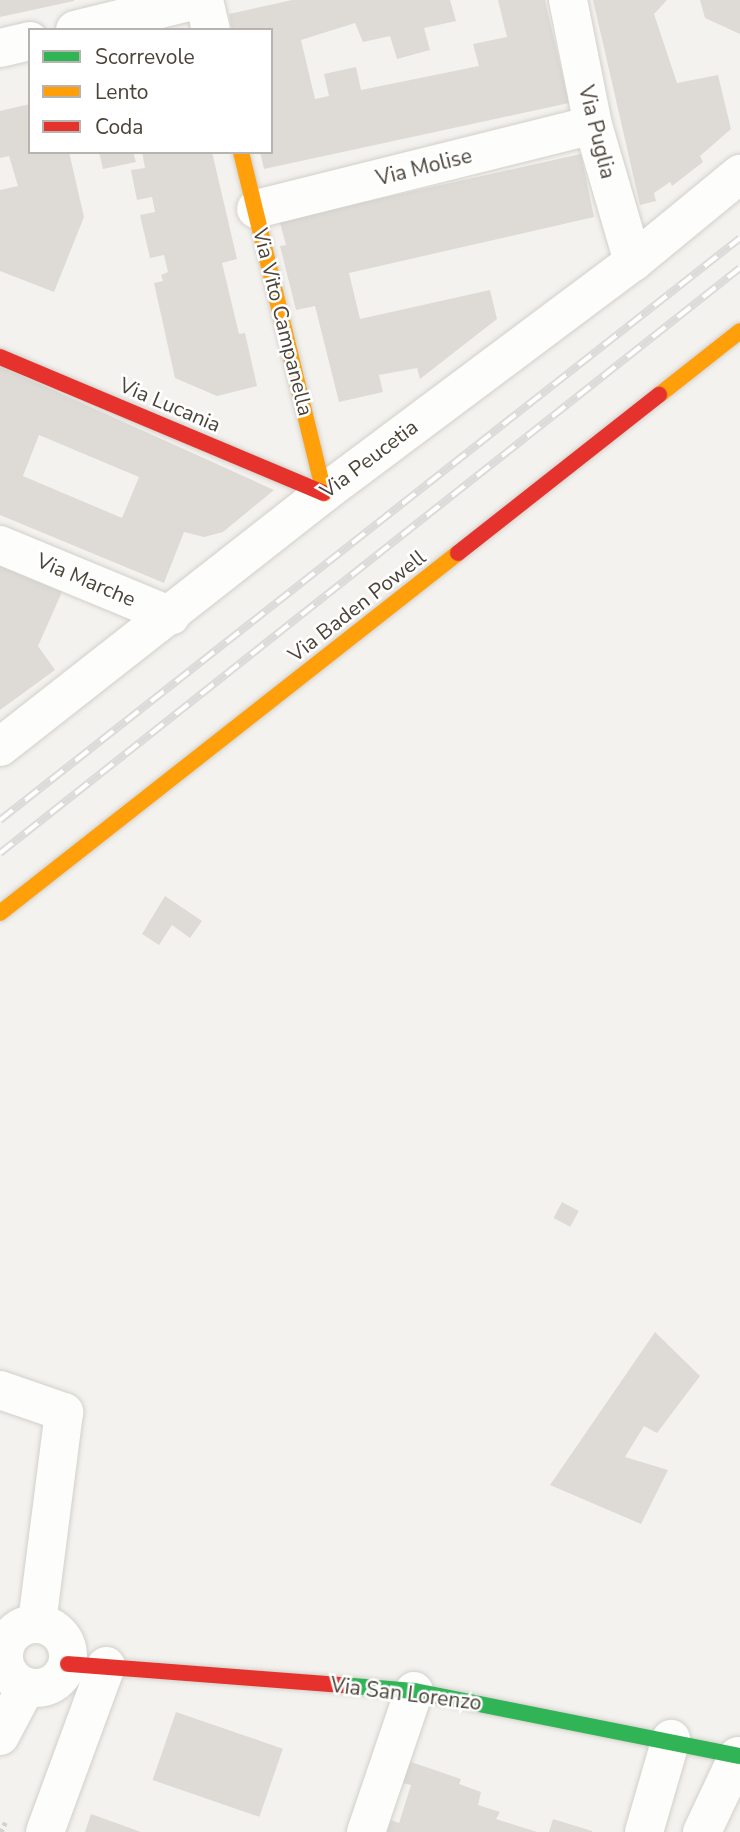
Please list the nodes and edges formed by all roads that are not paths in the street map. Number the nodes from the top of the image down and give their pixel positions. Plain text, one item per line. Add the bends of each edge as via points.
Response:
1 (196, 0) edge
2 (204, 0) edge
3 (568, 0) edge
4 (83, 28) edge
5 (211, 28) edge
6 (28, 41) edge
7 (0, 48) edge
8 (593, 125) junction
9 (242, 154) edge
10 (740, 174) edge
11 (256, 209) junction
12 (633, 262) junction
13 (740, 331) edge
14 (0, 357) edge
15 (324, 492) junction
16 (0, 545) edge
17 (171, 616) junction
18 (0, 747) edge
19 (0, 913) edge
20 (0, 1390) edge
21 (37, 1623) junction
22 (68, 1664) junction
23 (106, 1666) junction
24 (10, 1673) edge
25 (414, 1691) junction
26 (0, 1736) edge
27 (671, 1739) junction
28 (739, 1756) edge
29 (45, 1832) edge
30 (366, 1832) edge
31 (644, 1832) edge
32 (702, 1832) edge

1 - 4 street
2 - 5 street
3 - 8 street, Via Puglia
6 - 7 street
8 - 11 street, Via Molise
8 - 12 street, Via Puglia
9 - 11 street, Via Vito Campanella
10 - 12 street, Via Peucetia
11 - 15 street, Via Vito Campanella
12 - 15 street, Via Peucetia
13 - 19 street, Via Baden Powell
14 - 15 street, Via Lucania
15 - 17 street, Via Peucetia
16 - 17 street, Via Marche
17 - 18 street, Via Peucetia
20 - 21 street via 64,1412
21 - 22 street via 62,1636
21 - 24 street via 11,1636
22 - 23 street, Via San Lorenzo
22 - 24 street via 56,1682 37,1689
23 - 25 street, Via San Lorenzo
23 - 29 street
24 - 26 street
25 - 27 street, Via San Lorenzo
25 - 30 street
27 - 28 street, Via San Lorenzo
27 - 31 street
28 - 32 street

